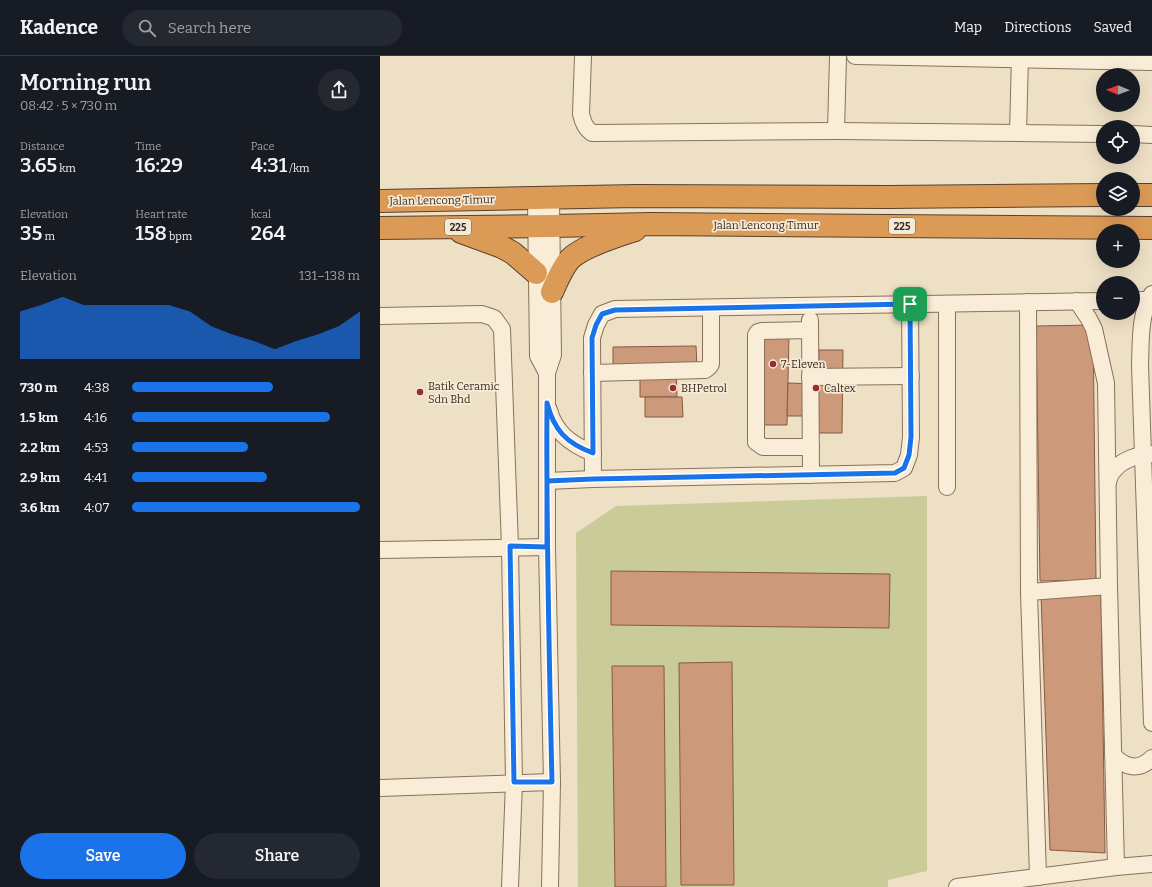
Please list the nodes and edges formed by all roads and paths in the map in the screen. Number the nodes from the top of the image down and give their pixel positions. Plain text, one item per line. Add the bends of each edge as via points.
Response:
1 (583, 56) edge
2 (838, 56) edge
3 (855, 56) edge
4 (1020, 58) edge
5 (1152, 62) edge
6 (836, 130) junction
7 (1018, 133) junction
8 (1096, 134) edge
9 (1140, 134) edge
10 (1152, 135) edge
11 (1152, 194) edge
12 (1096, 195) edge
13 (1140, 195) edge
14 (543, 198) junction
15 (380, 201) edge
16 (651, 224) junction
17 (544, 226) junction
18 (450, 227) junction
19 (380, 228) edge
20 (1152, 228) edge
21 (536, 273) junction
22 (552, 292) junction
23 (1144, 298) edge
24 (1077, 301) junction
25 (1096, 301) edge
26 (1028, 302) junction
27 (910, 304) junction
28 (947, 304) junction
29 (810, 306) junction
30 (711, 308) junction
31 (380, 316) edge
32 (1152, 327) edge
33 (810, 330) junction
34 (1140, 365) junction
35 (547, 373) junction
36 (592, 373) junction
37 (911, 376) junction
38 (810, 377) junction
39 (547, 403) junction
40 (810, 447) junction
41 (593, 453) junction
42 (1147, 454) edge
43 (811, 475) junction
44 (593, 479) junction
45 (547, 481) junction
46 (1108, 482) junction
47 (947, 487) dead end
48 (510, 546) junction
49 (547, 547) junction
50 (380, 550) edge
51 (1109, 586) junction
52 (1029, 592) junction
53 (1152, 723) edge
54 (1113, 756) junction
55 (1152, 758) edge
56 (514, 782) junction
57 (552, 782) junction
58 (380, 788) edge
59 (1152, 864) edge
60 (1116, 867) junction
61 (1038, 877) junction
62 (510, 887) edge
63 (550, 887) edge
64 (957, 887) edge

1 - 6 street via 582,114 583,122 592,133
2 - 6 street
3 - 4 street
4 - 5 street
4 - 7 street
6 - 7 street
7 - 8 street
9 - 10 street
11 - 13 highway
12 - 14 highway, Jalan Lencong Timur
14 - 15 highway, Jalan Lencong Timur
14 - 17 street
16 - 17 highway, Jalan Lencong Timur / 225
16 - 20 highway, Jalan Lencong Timur / 225
16 - 22 highway via 583,250 571,258
17 - 18 highway, Jalan Lencong Timur / 225
17 - 21 street
17 - 22 street
18 - 19 highway, Jalan Lencong Timur / 225
18 - 21 highway via 502,247
21 - 35 street via 538,356
22 - 35 street via 553,355
23 - 34 street
24 - 25 street
24 - 26 street
24 - 46 street via 1094,329 1106,383
26 - 28 street
26 - 52 street
27 - 28 street
27 - 29 street
27 - 37 street
28 - 47 street
29 - 30 street
29 - 33 street
30 - 36 street via 615,310 602,314 592,338
30 - 36 street via 711,364 705,370
31 - 48 street via 482,314 494,318 502,329
32 - 34 street via 1148,332
33 - 38 street
33 - 40 street via 762,331 756,336 756,442 763,447
34 - 42 street
35 - 39 street
36 - 41 street
37 - 38 street
37 - 43 street via 911,437 909,455 904,468 895,473
38 - 40 street
39 - 41 street via 550,416 564,436 572,444
39 - 45 street
40 - 43 street
41 - 44 street
42 - 46 street via 1125,462 1114,470
42 - 53 street
43 - 44 street
44 - 45 street
45 - 49 street
46 - 51 street
48 - 49 street
48 - 50 street
48 - 56 street
49 - 57 street
51 - 52 street
51 - 54 street
52 - 61 street
54 - 55 street via 1130,766 1143,765
54 - 60 street
56 - 57 street
56 - 58 street
56 - 62 street
57 - 63 street
59 - 60 street
60 - 61 street
61 - 64 street

